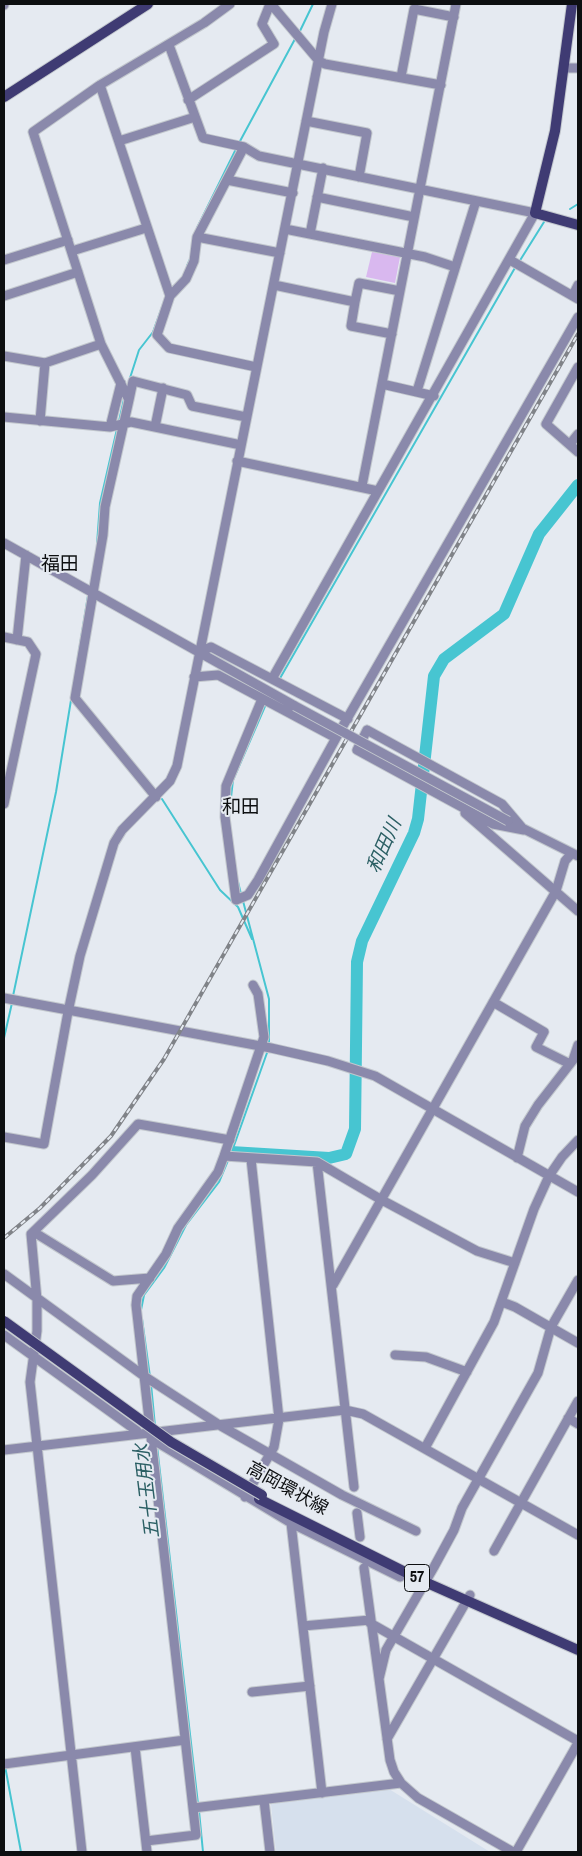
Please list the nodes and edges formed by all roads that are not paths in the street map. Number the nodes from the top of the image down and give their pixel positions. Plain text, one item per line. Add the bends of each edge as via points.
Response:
1 (148, 4) edge
2 (230, 4) edge
3 (270, 4) edge
4 (332, 4) edge
5 (456, 4) edge
6 (572, 4) edge
7 (454, 17) junction
8 (170, 45) junction
9 (319, 61) junction
10 (564, 68) junction
11 (578, 68) edge
12 (401, 77) junction
13 (100, 85) junction
14 (441, 85) junction
15 (4, 97) edge
16 (188, 100) junction
17 (195, 117) junction
18 (306, 121) junction
19 (119, 141) junction
20 (239, 146) junction
21 (297, 164) junction
22 (323, 168) junction
23 (359, 177) junction
24 (227, 180) junction
25 (419, 190) junction
26 (293, 193) junction
27 (317, 197) junction
28 (476, 201) junction
29 (535, 213) junction
30 (414, 216) junction
31 (578, 225) edge
32 (146, 228) junction
33 (285, 229) junction
34 (310, 234) junction
35 (197, 237) junction
36 (68, 240) junction
37 (72, 250) junction
38 (280, 253) junction
39 (408, 254) junction
40 (4, 260) edge
41 (515, 263) junction
42 (455, 267) junction
43 (78, 272) junction
44 (578, 284) edge
45 (274, 285) junction
46 (400, 291) junction
47 (169, 293) junction
48 (4, 296) edge
49 (575, 297) edge
50 (355, 302) junction
51 (578, 317) edge
52 (392, 334) junction
53 (101, 344) junction
54 (4, 354) edge
55 (45, 363) junction
56 (256, 367) junction
57 (578, 367) edge
58 (382, 384) junction
59 (163, 388) junction
60 (417, 391) junction
61 (125, 392) junction
62 (434, 396) junction
63 (246, 417) junction
64 (4, 418) edge
65 (40, 421) junction
66 (116, 426) junction
67 (155, 427) junction
68 (578, 434) edge
69 (570, 444) junction
70 (241, 445) junction
71 (578, 452) edge
72 (237, 461) junction
73 (362, 486) junction
74 (378, 491) junction
75 (4, 543) edge
76 (26, 555) junction
77 (94, 593) junction
78 (4, 637) edge
79 (17, 640) junction
80 (199, 652) junction
81 (194, 677) junction
82 (276, 681) junction
83 (305, 696) junction
84 (265, 701) junction
85 (294, 716) junction
86 (348, 719) junction
87 (336, 738) junction
88 (8, 766) edge
89 (156, 797) junction
90 (454, 803) junction
91 (4, 804) edge
92 (524, 830) junction
93 (575, 855) edge
94 (556, 892) junction
95 (578, 911) edge
96 (253, 985) dead end
97 (10, 999) edge
98 (493, 1002) junction
99 (68, 1012) junction
100 (578, 1045) edge
101 (266, 1047) junction
102 (570, 1064) junction
103 (433, 1109) junction
104 (4, 1137) edge
105 (230, 1140) junction
106 (578, 1140) edge
107 (229, 1156) junction
108 (517, 1158) junction
109 (250, 1159) junction
110 (317, 1162) junction
111 (549, 1176) junction
112 (578, 1192) edge
113 (380, 1199) junction
114 (31, 1234) junction
115 (515, 1263) junction
116 (4, 1274) edge
117 (150, 1278) junction
118 (578, 1280) edge
119 (333, 1285) junction
120 (38, 1300) junction
121 (502, 1302) junction
122 (4, 1321) edge
123 (4, 1327) edge
124 (551, 1327) junction
125 (4, 1335) edge
126 (578, 1343) edge
127 (395, 1355) dead end
128 (32, 1357) junction
129 (467, 1372) junction
130 (144, 1376) junction
131 (578, 1401) edge
132 (345, 1410) junction
133 (568, 1418) junction
134 (279, 1419) junction
135 (578, 1424) edge
136 (221, 1426) junction
137 (137, 1431) dead end
138 (153, 1438) junction
139 (36, 1446) junction
140 (426, 1448) junction
141 (4, 1450) edge
142 (271, 1454) junction
143 (480, 1478) junction
144 (354, 1487) dead end
145 (245, 1497) junction
146 (261, 1497) junction
147 (523, 1503) junction
148 (357, 1513) dead end
149 (291, 1523) junction
150 (416, 1531) dead end
151 (578, 1535) edge
152 (360, 1537) dead end
153 (494, 1551) dead end
154 (364, 1568) dead end
155 (400, 1577) dead end
156 (427, 1579) junction
157 (468, 1598) junction
158 (370, 1622) junction
159 (303, 1626) junction
160 (394, 1635) junction
161 (578, 1644) edge
162 (578, 1650) edge
163 (434, 1659) junction
164 (379, 1680) junction
165 (310, 1686) junction
166 (252, 1692) dead end
167 (387, 1739) junction
168 (185, 1740) junction
169 (578, 1742) edge
170 (135, 1747) junction
171 (70, 1756) junction
172 (7, 1764) edge
173 (401, 1783) junction
174 (322, 1793) junction
175 (264, 1800) junction
176 (197, 1808) junction
177 (146, 1841) junction
178 (82, 1852) edge
179 (147, 1852) edge
180 (270, 1852) edge
181 (515, 1852) edge

1 - 15 main road
2 - 8 street
3 - 9 street
3 - 16 street via 262,24 274,44
4 - 9 street
5 - 7 street
6 - 10 main road
7 - 12 street via 414,9
7 - 14 street
8 - 13 street
8 - 16 street
9 - 12 street
9 - 18 street
10 - 11 street
10 - 29 main road via 555,131
12 - 14 street
13 - 19 street
13 - 36 street via 33,132
14 - 25 street
16 - 17 street
17 - 19 street
17 - 20 street via 203,138
18 - 21 street
18 - 23 street via 367,134
19 - 32 street
20 - 21 street via 259,156
20 - 24 street
21 - 22 street
21 - 26 street
22 - 23 street
22 - 27 street
23 - 25 street
24 - 26 street
24 - 35 street
25 - 28 street
25 - 30 street
26 - 33 street
27 - 30 street
27 - 34 street
28 - 29 street
28 - 42 street
29 - 31 main road
29 - 41 street
30 - 39 street
32 - 37 street
32 - 47 street
33 - 34 street
33 - 38 street
34 - 39 street
35 - 38 street
35 - 47 street via 194,261 186,278
36 - 37 street
36 - 40 street
37 - 43 street
38 - 45 street
39 - 42 street
39 - 46 street
41 - 49 street
41 - 62 street
42 - 60 street
43 - 48 street
43 - 53 street
44 - 49 street
45 - 50 street
45 - 56 street
46 - 50 street via 359,282
46 - 52 street
47 - 56 street via 157,335 169,348
50 - 52 street via 351,326
51 - 86 street
52 - 58 street
53 - 55 street
53 - 61 street
54 - 55 street
55 - 65 street
56 - 63 street
57 - 69 street via 546,424
58 - 60 street
58 - 73 street
59 - 61 street via 133,381
59 - 63 street via 187,395 192,406
59 - 67 street
60 - 62 street
61 - 66 street
61 - 66 street
62 - 74 street
63 - 70 street
64 - 65 street
65 - 66 street
66 - 67 street via 131,422
66 - 77 street
67 - 70 street
68 - 69 street
69 - 71 street
70 - 72 street
72 - 73 street
72 - 80 street
73 - 74 street
74 - 82 street
75 - 76 street
76 - 77 street
76 - 79 street
77 - 80 street
77 - 89 street via 75,698
78 - 79 street
79 - 88 street via 28,642 36,654
80 - 81 street
80 - 82 street via 211,647
80 - 92 street, bridge
81 - 84 street via 218,675
81 - 89 street via 177,766 170,781
82 - 83 street
83 - 85 street
83 - 86 street
84 - 85 street
84 - 87 street via 226,786 225,817 236,900 248,895
85 - 87 street
86 - 87 street
88 - 91 street
89 - 99 street via 122,830 114,843 80,956
90 - 92 street via 493,824
90 - 92 street via 357,750 367,730 502,804
90 - 94 street
92 - 93 street
93 - 94 street via 566,861
94 - 95 street
94 - 98 street
96 - 101 street via 258,994
97 - 99 street
98 - 102 street via 544,1032 536,1047
98 - 103 street
99 - 101 street
99 - 104 street via 44,1144
100 - 102 street
101 - 103 street via 366,1073
101 - 105 street
102 - 108 street via 526,1126
103 - 108 street
103 - 113 street
105 - 107 street
105 - 114 street via 138,1124 92,1175
106 - 111 street
107 - 109 street
107 - 117 street via 178,1228
108 - 111 street
109 - 110 street
109 - 134 street
110 - 113 street
110 - 119 street
111 - 112 street
111 - 115 street
113 - 115 street via 477,1251
113 - 119 street
114 - 117 street via 37,1234 113,1281
114 - 120 street
115 - 121 street
116 - 120 street
117 - 130 street via 138,1296 136,1306
118 - 124 street
119 - 132 street
120 - 128 street
120 - 130 street
121 - 124 street
121 - 129 street
122 - 146 main road, 高岡環状線 / 57, bridge via 171,1442
123 - 146 main road, 高岡環状線 / 57 via 169,1446
124 - 126 street
124 - 143 street via 538,1373
125 - 128 street
127 - 129 street via 426,1357
128 - 137 street
128 - 139 street via 30,1382
129 - 140 street
130 - 136 street
130 - 138 street
131 - 133 street
132 - 134 street
132 - 140 street via 363,1414
132 - 144 street
133 - 135 street
133 - 147 street
134 - 136 street
134 - 142 street
136 - 138 street
136 - 142 street
138 - 139 street
138 - 145 street
138 - 168 street
139 - 141 street
139 - 171 street
140 - 143 street
142 - 145 street
142 - 150 street via 342,1495
143 - 147 street
143 - 156 street
145 - 149 street
146 - 156 main road, 高岡環状線 / 57
147 - 151 street
147 - 153 street
148 - 152 street
149 - 155 street
149 - 159 street
154 - 158 street
156 - 157 main road, 高岡環状線 / 57
156 - 160 street
157 - 161 main road, 高岡環状線 / 57
157 - 162 main road, 高岡環状線 / 57
157 - 163 street
158 - 159 street
158 - 160 street
158 - 164 street
159 - 165 street
160 - 163 street
160 - 164 street
163 - 167 street
163 - 169 street
164 - 167 street
165 - 166 street
165 - 174 street
167 - 173 street via 390,1760
168 - 170 street
168 - 176 street
169 - 181 street
170 - 171 street
170 - 177 street
171 - 172 street
171 - 178 street
173 - 174 street
173 - 181 street via 418,1798
174 - 175 street
175 - 176 street
175 - 180 street
176 - 177 street via 196,1835
177 - 179 street

